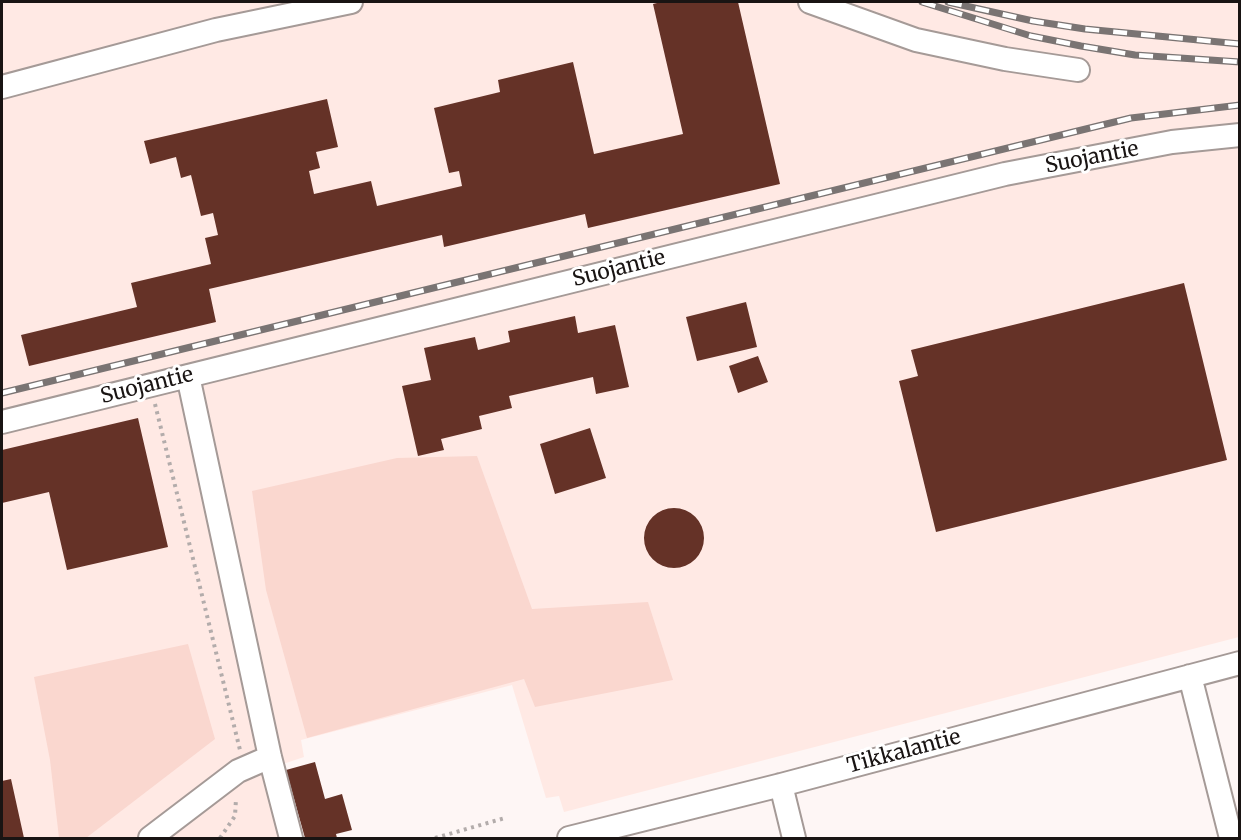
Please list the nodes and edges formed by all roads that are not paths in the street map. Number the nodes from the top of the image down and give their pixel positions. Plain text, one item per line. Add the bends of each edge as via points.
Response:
1 (351, 2) edge
2 (810, 2) edge
3 (1078, 70) dead end
4 (2, 87) edge
5 (1239, 135) edge
6 (188, 376) junction
7 (2, 422) edge
8 (1239, 663) edge
9 (1190, 676) junction
10 (270, 757) junction
11 (781, 785) junction
12 (150, 838) edge
13 (291, 838) edge
14 (569, 838) edge
15 (794, 838) edge
16 (1231, 838) edge

1 - 4 street via 216,30
2 - 3 street via 916,39
5 - 6 street, Suojantie via 1172,142 1005,174
6 - 7 street, Suojantie
6 - 10 street
8 - 9 street, Tikkalantie
9 - 11 street, Tikkalantie
9 - 16 street
10 - 12 street via 238,771
10 - 13 street
11 - 14 street, Tikkalantie
11 - 15 street

